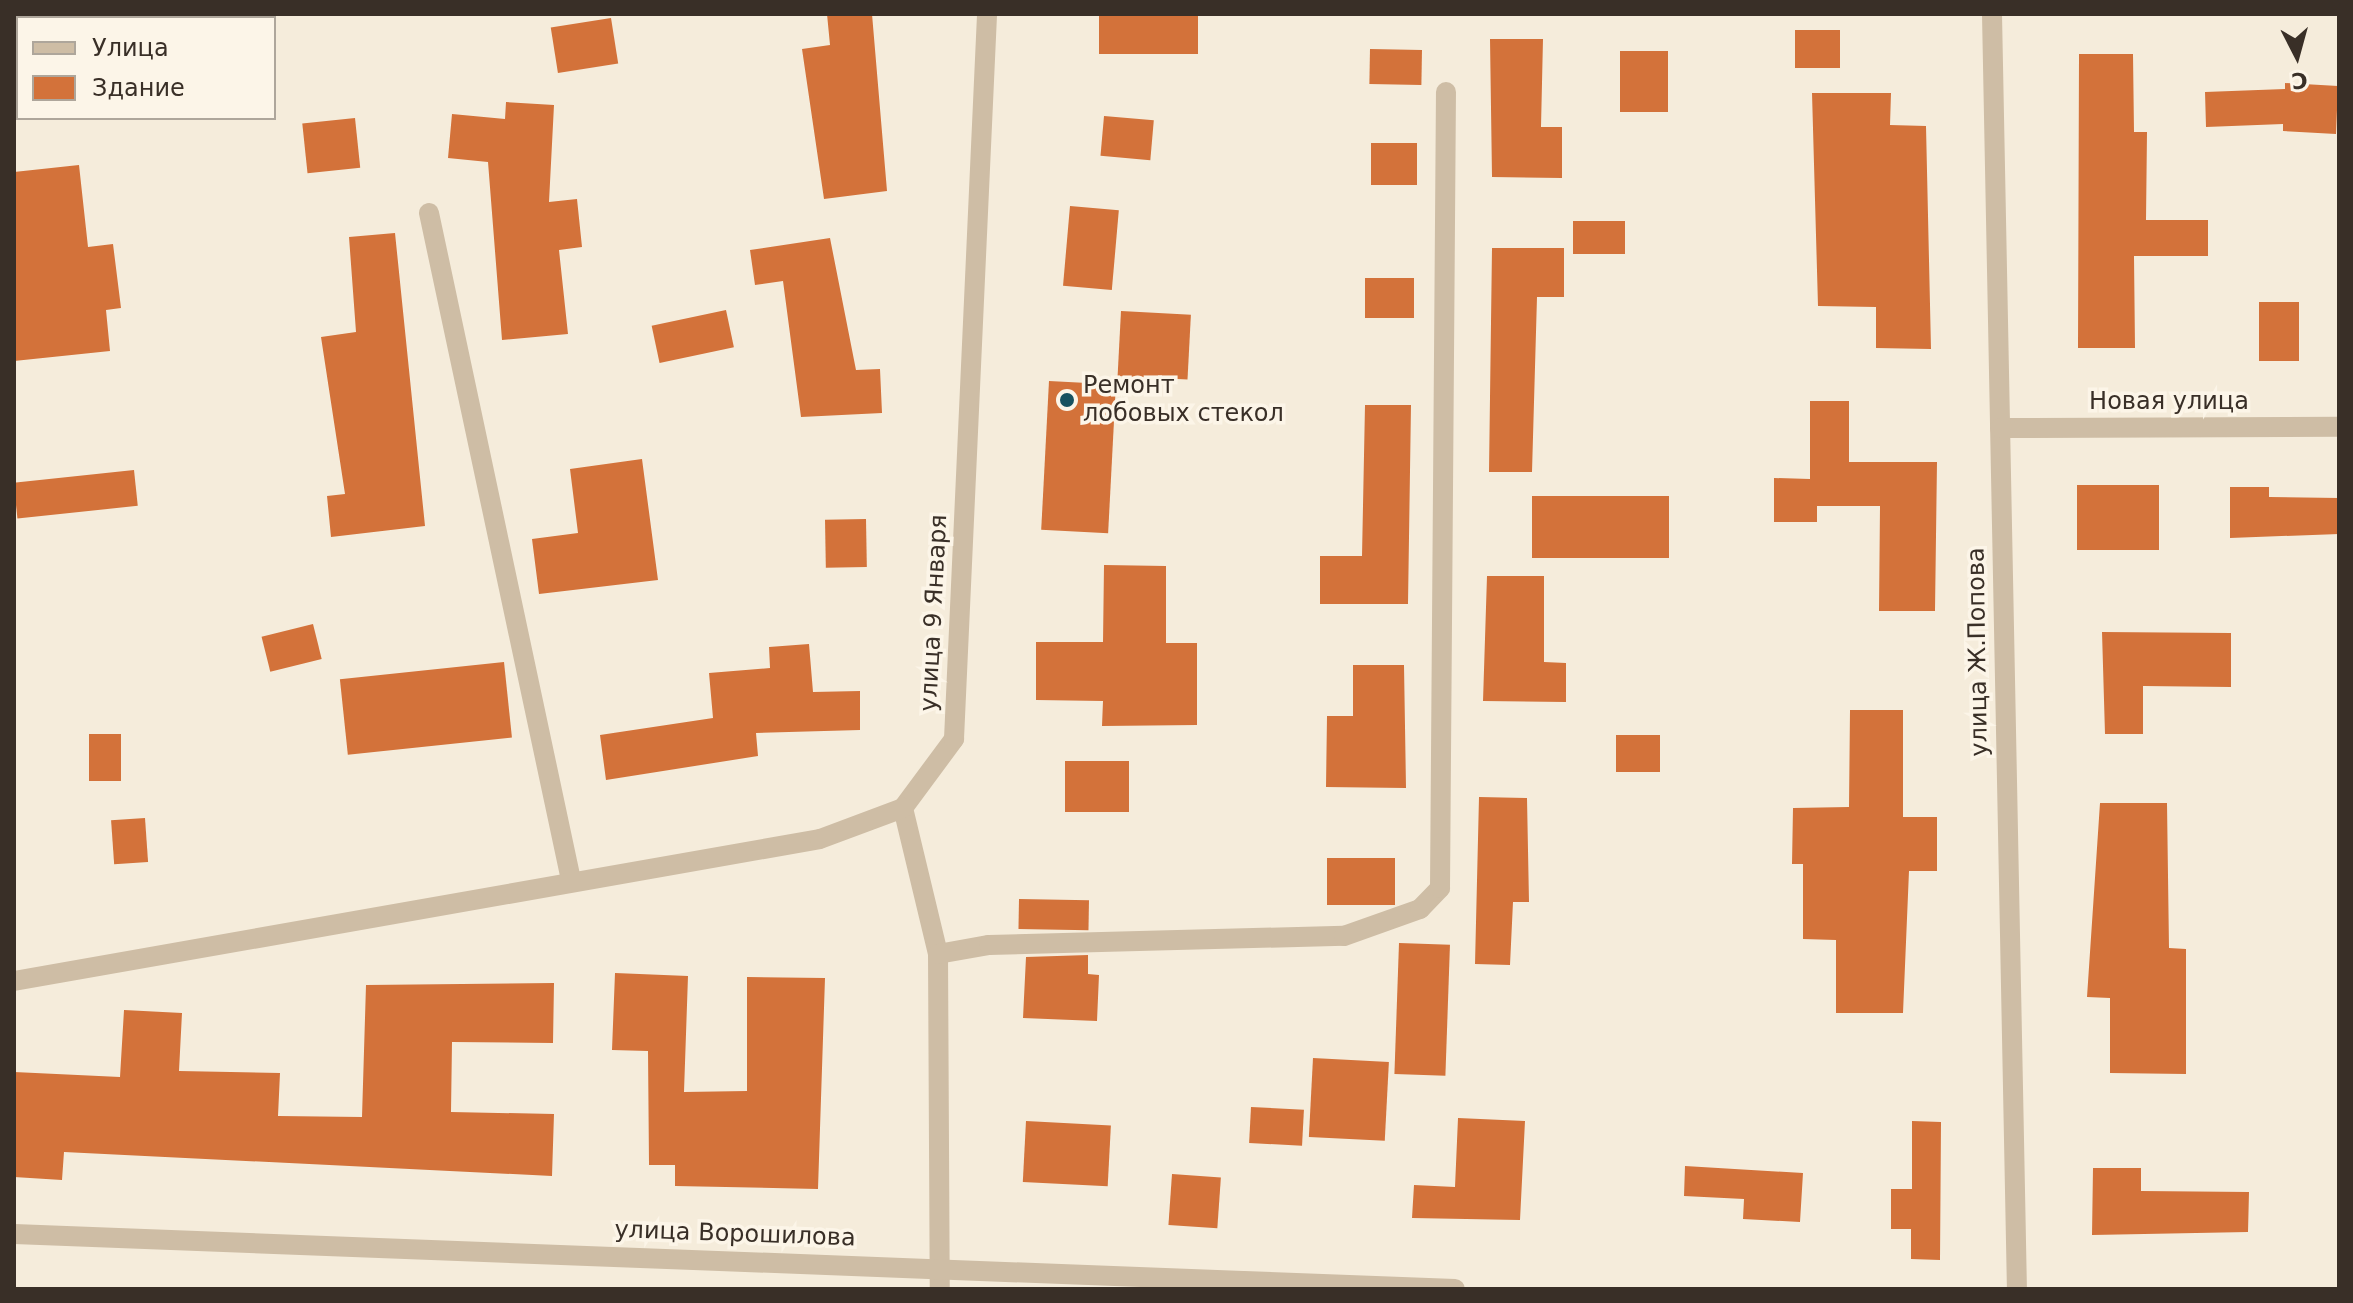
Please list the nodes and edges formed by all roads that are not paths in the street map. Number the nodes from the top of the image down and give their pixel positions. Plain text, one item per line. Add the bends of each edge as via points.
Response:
1 (987, 14) edge
2 (1992, 14) edge
3 (1446, 92) dead end
4 (429, 213) dead end
5 (2339, 427) edge
6 (2000, 428) junction
7 (903, 808) junction
8 (571, 880) junction
9 (938, 954) junction
10 (14, 981) edge
11 (14, 1234) edge
12 (941, 1267) junction
13 (940, 1289) edge
14 (1455, 1289) edge
15 (2017, 1289) edge

1 - 7 street, улица 9 Января via 954,739
2 - 6 street, улица Ж.Попова
3 - 9 street via 1440,888 1420,909 1344,936 989,945
4 - 8 street
5 - 6 street, Новая улица
6 - 15 street, улица Ж.Попова
7 - 8 street via 820,839
7 - 9 street
8 - 10 street
9 - 12 street
11 - 12 street, улица Ворошилова
12 - 13 street
12 - 14 street, улица Ворошилова

